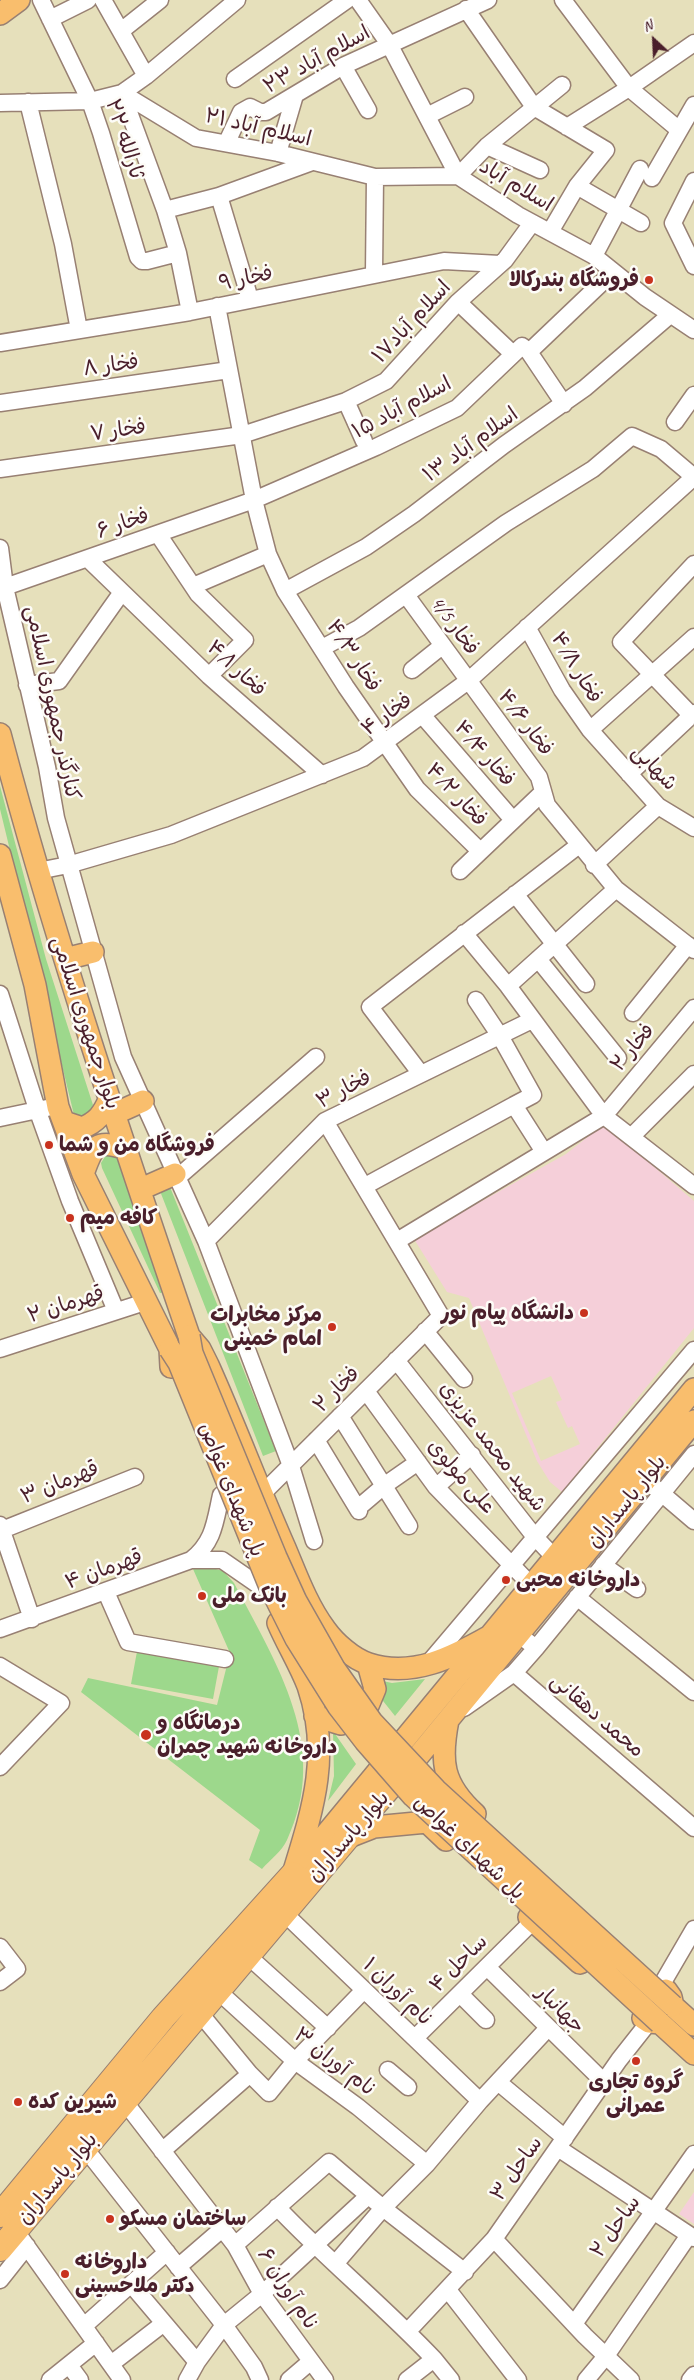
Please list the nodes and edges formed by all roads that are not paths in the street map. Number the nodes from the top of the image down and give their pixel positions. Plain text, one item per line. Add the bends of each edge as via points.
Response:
1 (19, 0) edge
2 (41, 0) edge
3 (88, 0) edge
4 (102, 0) edge
5 (160, 0) edge
6 (237, 0) edge
7 (347, 0) edge
8 (358, 0) edge
9 (488, 0) edge
10 (563, 0) edge
11 (466, 9) junction
12 (0, 14) edge
13 (50, 19) junction
14 (121, 31) junction
15 (694, 43) edge
16 (390, 44) junction
17 (343, 66) junction
18 (146, 76) junction
19 (235, 79) dead end
20 (562, 85) dead end
21 (629, 88) junction
22 (122, 93) junction
23 (295, 95) junction
24 (465, 97) dead end
25 (90, 101) junction
26 (28, 102) junction
27 (0, 103) edge
28 (694, 105) edge
29 (534, 107) junction
30 (368, 110) dead end
31 (427, 116) junction
32 (567, 126) junction
33 (678, 130) junction
34 (227, 142) junction
35 (487, 146) junction
36 (278, 153) junction
37 (312, 162) junction
38 (540, 170) dead end
39 (458, 176) junction
40 (375, 177) junction
41 (694, 181) edge
42 (577, 186) junction
43 (219, 196) junction
44 (165, 210) junction
45 (619, 210) junction
46 (532, 223) junction
47 (641, 223) dead end
48 (550, 232) junction
49 (178, 253) junction
50 (594, 256) junction
51 (500, 264) junction
52 (694, 266) edge
53 (613, 272) junction
54 (374, 273) junction
55 (250, 299) junction
56 (458, 302) junction
57 (217, 306) junction
58 (190, 312) junction
59 (670, 315) junction
60 (79, 330) junction
61 (694, 330) edge
62 (0, 343) edge
63 (521, 353) junction
64 (229, 370) junction
65 (694, 395) edge
66 (346, 401) junction
67 (0, 404) edge
68 (564, 404) junction
69 (675, 422) dead end
70 (242, 435) junction
71 (364, 441) dead end
72 (0, 469) edge
73 (694, 477) edge
74 (254, 500) junction
75 (158, 534) junction
76 (0, 548) edge
77 (268, 554) junction
78 (88, 558) junction
79 (694, 564) edge
80 (193, 586) junction
81 (5, 587) junction
82 (285, 591) junction
83 (122, 592) junction
84 (406, 595) junction
85 (527, 627) junction
86 (694, 637) edge
87 (442, 646) junction
88 (322, 648) junction
89 (412, 670) dead end
90 (210, 676) junction
91 (651, 676) junction
92 (468, 681) junction
93 (27, 685) junction
94 (693, 714) edge
95 (423, 716) junction
96 (590, 730) junction
97 (0, 734) edge
98 (386, 743) junction
99 (629, 774) junction
100 (322, 775) junction
101 (543, 792) junction
102 (658, 806) junction
103 (513, 820) junction
104 (692, 824) edge
105 (579, 845) junction
106 (480, 850) junction
107 (0, 855) edge
108 (68, 865) junction
109 (594, 865) junction
110 (38, 871) junction
111 (460, 871) dead end
112 (616, 889) junction
113 (515, 894) junction
114 (6, 899) edge
115 (464, 933) junction
116 (555, 944) junction
117 (691, 947) edge
118 (93, 952) junction
119 (64, 959) junction
120 (538, 960) junction
121 (586, 984) dead end
122 (508, 986) junction
123 (0, 994) edge
124 (476, 1000) dead end
125 (694, 1008) edge
126 (633, 1012) dead end
127 (532, 1020) junction
128 (500, 1036) junction
129 (316, 1057) dead end
130 (618, 1058) dead end
131 (421, 1074) junction
132 (694, 1074) edge
133 (142, 1100) junction
134 (514, 1105) junction
135 (111, 1107) junction
136 (36, 1109) junction
137 (61, 1114) junction
138 (604, 1116) junction
139 (0, 1118) edge
140 (325, 1121) junction
141 (631, 1137) junction
142 (127, 1149) junction
143 (544, 1152) junction
144 (83, 1174) junction
145 (176, 1176) junction
146 (365, 1186) junction
147 (694, 1186) edge
148 (141, 1188) junction
149 (206, 1241) junction
150 (397, 1241) junction
151 (145, 1302) junction
152 (116, 1311) junction
153 (425, 1332) junction
154 (189, 1336) junction
155 (0, 1349) edge
156 (170, 1350) junction
157 (694, 1350) edge
158 (396, 1360) junction
159 (464, 1378) dead end
160 (694, 1389) edge
161 (366, 1391) junction
162 (340, 1416) junction
163 (694, 1421) edge
164 (316, 1440) junction
165 (694, 1454) edge
166 (472, 1455) junction
167 (418, 1462) junction
168 (290, 1466) junction
169 (135, 1477) dead end
170 (645, 1480) junction
171 (385, 1485) junction
172 (436, 1487) junction
173 (262, 1494) junction
174 (662, 1494) junction
175 (221, 1495) junction
176 (694, 1521) edge
177 (409, 1526) dead end
178 (1, 1528) edge
179 (535, 1537) junction
180 (314, 1541) dead end
181 (555, 1558) junction
182 (190, 1560) junction
183 (512, 1565) junction
184 (603, 1565) junction
185 (532, 1586) junction
186 (261, 1587) junction
187 (637, 1589) dead end
188 (106, 1592) junction
189 (577, 1597) junction
190 (32, 1618) junction
191 (0, 1629) edge
192 (518, 1634) junction
193 (490, 1636) junction
194 (536, 1648) junction
195 (225, 1659) dead end
196 (368, 1664) junction
197 (0, 1666) edge
198 (425, 1667) junction
199 (514, 1673) junction
200 (694, 1692) edge
201 (315, 1716) junction
202 (448, 1720) junction
203 (0, 1768) edge
204 (456, 1795) junction
205 (427, 1822) junction
206 (694, 1828) edge
207 (348, 1837) junction
208 (293, 1874) junction
209 (284, 1913) junction
210 (533, 1921) junction
211 (694, 1929) edge
212 (0, 1947) edge
213 (248, 1956) junction
214 (487, 1967) junction
215 (0, 1982) edge
216 (662, 1984) junction
217 (218, 1990) junction
218 (364, 1990) junction
219 (460, 1994) junction
220 (673, 2006) junction
221 (199, 2012) junction
222 (486, 2020) dead end
223 (655, 2022) junction
224 (694, 2025) edge
225 (328, 2028) junction
226 (548, 2028) junction
227 (415, 2038) junction
228 (694, 2054) edge
229 (295, 2061) junction
230 (388, 2070) dead end
231 (250, 2074) junction
232 (498, 2082) junction
233 (604, 2082) junction
234 (408, 2087) dead end
235 (480, 2100) junction
236 (124, 2101) junction
237 (561, 2143) junction
238 (84, 2147) junction
239 (162, 2151) junction
240 (694, 2154) edge
241 (427, 2164) junction
242 (368, 2196) junction
243 (276, 2206) junction
244 (383, 2208) junction
245 (653, 2212) junction
246 (222, 2229) junction
247 (14, 2230) edge
248 (691, 2237) edge
249 (494, 2239) junction
250 (235, 2245) junction
251 (313, 2245) junction
252 (0, 2249) edge
253 (166, 2252) junction
254 (335, 2264) junction
255 (178, 2267) junction
256 (465, 2272) junction
257 (0, 2280) edge
258 (131, 2284) junction
259 (448, 2290) junction
260 (262, 2294) junction
261 (164, 2323) junction
262 (574, 2324) junction
263 (224, 2325) junction
264 (84, 2326) junction
265 (408, 2331) junction
266 (96, 2344) junction
267 (606, 2356) junction
268 (434, 2360) junction
269 (197, 2362) junction
270 (310, 2362) junction
271 (111, 2364) junction
272 (69, 2365) junction
273 (694, 2375) edge
274 (50, 2380) edge
275 (80, 2380) edge
276 (122, 2380) edge
277 (187, 2380) edge
278 (260, 2380) edge
279 (289, 2380) edge
280 (325, 2380) edge
281 (407, 2380) edge
282 (451, 2380) edge
283 (518, 2380) edge
284 (586, 2380) edge
285 (631, 2380) edge
286 (690, 2380) edge

1 - 12 main road
2 - 13 street, ثارالله ۲۲
3 - 13 street
4 - 14 street
5 - 14 street
6 - 18 street
7 - 19 street
8 - 16 street, اسلام آباد
9 - 11 street, اسلام آباد ۲۳
10 - 21 street
11 - 16 street, اسلام آباد ۲۳
11 - 29 street
13 - 25 street, ثارالله ۲۲
14 - 18 street
15 - 21 street
16 - 17 street, اسلام آباد ۲۳
16 - 31 street, اسلام آباد
17 - 23 street, اسلام آباد ۲۳
17 - 30 street
18 - 22 street
20 - 29 street
21 - 32 street
21 - 33 street
22 - 25 street
22 - 34 street, اسلام آباد ۲۱ via 196,138
22 - 44 street
23 - 34 street, اسلام آباد ۲۳ via 266,112 250,107 245,109
23 - 36 street
24 - 31 street
25 - 26 street
25 - 49 street, ثارالله ۲۲ via 138,257 147,261
26 - 27 street
26 - 60 street
28 - 33 street
29 - 32 street
29 - 35 street
31 - 39 street, اسلام آباد
32 - 42 street via 606,150
33 - 45 street
34 - 36 street, اسلام آباد ۲۱
35 - 38 street
35 - 39 street
36 - 37 street, اسلام آباد ۲۱
37 - 40 street, اسلام آباد ۲۱
37 - 43 street
39 - 40 street, اسلام آباد ۲۱
39 - 46 street, اسلام آباد
40 - 54 street
41 - 52 street via 673,223
42 - 45 street
42 - 48 street
43 - 44 street
43 - 55 street
44 - 49 street
45 - 47 street
45 - 50 street
46 - 48 street, اسلام آباد
46 - 51 street, اسلام آباد۱۷
48 - 50 street, اسلام آباد
49 - 58 street
50 - 53 street, اسلام آباد
51 - 54 street, فخار ۹ via 444,261
51 - 56 street, اسلام آباد۱۷
53 - 59 street, اسلام آباد
53 - 63 street, اسلام آباد ۱۵
54 - 55 street, فخار ۹
55 - 57 street, فخار ۹
56 - 63 street
56 - 66 street, اسلام آباد۱۷ via 386,381
57 - 58 street, فخار ۹
57 - 64 street, فخار ۴/۳
58 - 60 street, فخار ۹
59 - 61 street, اسلام آباد
59 - 68 street, اسلام آباد ۱۳ via 616,364
60 - 62 street, فخار ۹
63 - 68 street
63 - 74 street, اسلام آباد ۱۵ via 457,408
64 - 67 street, فخار ۸
64 - 70 street, فخار ۴/۳
65 - 69 street
66 - 70 street, اسلام آباد۱۷
66 - 71 street
68 - 82 street, اسلام آباد ۱۳ via 366,547
70 - 72 street, فخار ۷
70 - 74 street, فخار ۴/۳
73 - 84 street via 661,449 632,436 593,469 506,522
73 - 85 street, فخار ۴
74 - 75 street, فخار ۶
74 - 77 street, فخار ۴/۳
75 - 78 street, فخار ۶
75 - 80 street
76 - 81 street, کنارگذر جمهوری اسلامی
77 - 80 street
77 - 82 street, فخار ۴/۳
78 - 81 street, فخار ۶
78 - 83 street, فخار ۴/۱
79 - 91 street via 621,642
80 - 90 street via 244,640
81 - 93 street, کنارگذر جمهوری اسلامی
82 - 88 street, فخار ۴/۳
83 - 90 street, فخار ۴/۱
83 - 93 street via 59,681
84 - 87 street, فخار 4/5
84 - 88 street via 360,628
85 - 92 street, فخار ۴
85 - 96 street, فخار ۴/۸ via 562,690
86 - 91 street
87 - 89 street
87 - 92 street, فخار 4/5
88 - 98 street, فخار ۴/۳
90 - 100 street, فخار ۴/۱
91 - 94 street
91 - 96 street
92 - 95 street, فخار ۴
92 - 101 street, فخار ۴/۶ via 539,777
93 - 108 street, کنارگذر جمهوری اسلامی
94 - 99 street
95 - 98 street, فخار ۴
95 - 103 street, فخار ۴/۴
96 - 99 street, شهابی
97 - 110 main road, بلوار جمهوری اسلامی
98 - 100 street, فخار ۴ via 363,758
98 - 106 street, فخار ۴/۲ via 417,789
99 - 102 street, شهابی
100 - 108 street, فخار ۴ via 170,835
101 - 103 street
101 - 105 street, فخار ۴/۶ via 548,805
102 - 104 street, شهابی
102 - 109 street
103 - 106 street
105 - 109 street, فخار ۴/۶
105 - 113 street
106 - 111 street
107 - 114 main road, بلوار جمهوری اسلامی
108 - 110 street, فخار ۴
108 - 118 street, کنارگذر جمهوری اسلامی
109 - 112 street, فخار ۴/۶
110 - 119 main road, بلوار جمهوری اسلامی
112 - 116 street
112 - 117 street, فخار ۴/۶
113 - 115 street
113 - 116 street
114 - 137 main road, بلوار جمهوری اسلامی via 35,985
115 - 122 street
115 - 131 street via 370,1007
116 - 120 street
116 - 121 street
117 - 126 street
118 - 119 main road
118 - 133 street, کنارگذر جمهوری اسلامی via 123,1057
119 - 135 main road, بلوار جمهوری اسلامی
120 - 122 street
120 - 130 street
122 - 127 street
123 - 136 street
124 - 128 street
125 - 138 street, فخار ۲
127 - 128 street, فخار ۳
127 - 138 street
128 - 131 street, فخار ۳
128 - 134 street via 533,1095
129 - 145 street
131 - 140 street, فخار ۳
132 - 141 street
133 - 135 main road
133 - 145 street, کنارگذر جمهوری اسلامی
134 - 143 street
134 - 146 street
135 - 137 main road via 94,1124 82,1128
135 - 142 main road, بلوار جمهوری اسلامی
136 - 137 street
136 - 139 street
136 - 152 street
137 - 144 main road, بلوار جمهوری اسلامی
138 - 141 street
138 - 143 street, فخار ۲
140 - 146 street
140 - 149 street, فخار ۳
141 - 147 street
142 - 144 main road via 104,1143 95,1147
142 - 148 main road, بلوار جمهوری اسلامی
143 - 150 street, فخار ۲
144 - 151 main road, بلوار جمهوری اسلامی
145 - 148 main road
145 - 149 street, کنارگذر جمهوری اسلامی
146 - 150 street
148 - 154 main road, بلوار جمهوری اسلامی
149 - 168 street, کنارگذر جمهوری اسلامی
150 - 153 street, فخار ۲ via 441,1316
151 - 152 street, قهرمان ۲
151 - 156 main road, بلوار جمهوری اسلامی
152 - 155 street, قهرمان ۲
153 - 158 street, فخار ۲
153 - 159 street
154 - 173 main road via 208,1365
154 - 220 main road, پل شهدای غواص, bridge via 192,1353 296,1601 334,1668 372,1722 436,1790
156 - 175 main road via 171,1370
156 - 223 main road, پل شهدای غواص, bridge via 179,1364 270,1587 296,1639 338,1706 413,1796
157 - 179 street
158 - 161 street, فخار ۲
158 - 166 street, شهید محمد عزیزی
160 - 181 main road, بلوار پاسداران
161 - 162 street, فخار ۲
161 - 167 street, علی مولوی
162 - 164 street, فخار ۲
162 - 171 street
163 - 170 main road, بلوار پاسداران
164 - 168 street, فخار ۲
164 - 171 street via 359,1510
165 - 174 street
166 - 172 street
166 - 179 street, شهید محمد عزیزی
167 - 171 street
167 - 172 street, علی مولوی
168 - 173 street, فخار ۲
168 - 180 street, کنارگذر جمهوری اسلامی
169 - 178 street, قهرمان ۳
170 - 174 street
170 - 192 main road, بلوار پاسداران
171 - 177 street
172 - 183 street, علی مولوی
173 - 196 main road via 293,1568 324,1628 349,1652
174 - 176 street
174 - 184 street
175 - 182 street, قهرمان ۴ via 208,1542
175 - 186 main road
178 - 190 street
179 - 181 street, شهید محمد عزیزی
179 - 183 street
181 - 185 main road, بلوار پاسداران
182 - 186 street, قهرمان ۴ via 222,1560
182 - 188 street, قهرمان ۴
183 - 185 street, علی مولوی
183 - 198 street
184 - 187 street
184 - 189 street
185 - 193 main road, بلوار پاسداران
186 - 201 main road via 307,1685
188 - 190 street, قهرمان ۴
188 - 195 street via 128,1642
189 - 194 street
189 - 200 street
190 - 191 street, قهرمان ۴
192 - 194 street
192 - 202 main road, بلوار پاسداران
193 - 198 main road via 459,1654
193 - 208 main road, بلوار پاسداران
194 - 199 street
196 - 198 main road via 391,1669
196 - 201 main road via 375,1689 365,1713 341,1724
197 - 203 street via 60,1702
199 - 202 street
199 - 206 street, محمد دهقانی
201 - 208 main road via 320,1742 319,1774
202 - 204 main road via 443,1764
202 - 207 main road, بلوار پاسداران
204 - 205 main road via 435,1784 426,1787 416,1801
204 - 216 main road
205 - 207 main road via 374,1827
205 - 210 main road
207 - 209 highway, بلوار پاسداران
208 - 247 highway, بلوار پاسداران via 163,2018
209 - 213 highway, بلوار پاسداران
209 - 218 street, نام آوران ۱
210 - 214 street, ساحل ۴
210 - 223 main road via 632,2010
211 - 216 street
212 - 215 street via 17,1969
213 - 217 highway, بلوار پاسداران
213 - 225 street
214 - 219 street, ساحل ۴
214 - 226 street, جهانبار
216 - 220 main road
217 - 221 highway, بلوار پاسداران
217 - 229 street, نام آوران ۳
218 - 225 street
218 - 227 street, نام آوران ۱
219 - 222 street
219 - 227 street, ساحل ۴
220 - 224 main road, پل شهدای غواص
221 - 231 street
221 - 236 highway, بلوار پاسداران
223 - 228 main road
223 - 233 street, ساحل ۳
225 - 229 street
226 - 232 street
226 - 233 street, جهانبار
227 - 235 street, نام آوران ۱
229 - 231 street via 269,2093
229 - 241 street, نام آوران ۳
230 - 234 street
231 - 239 street
232 - 235 street
232 - 237 street
233 - 237 street, ساحل ۳
235 - 241 street
236 - 238 highway, بلوار پاسداران
236 - 239 street, نام آوران ۶
237 - 245 street
237 - 249 street, ساحل ۳
238 - 247 highway, بلوار پاسداران
238 - 253 street
239 - 246 street, نام آوران ۶
240 - 245 street, ساحل ۲
241 - 244 street
242 - 243 street via 329,2162
242 - 244 street
242 - 251 street
243 - 250 street
243 - 251 street
244 - 254 street
244 - 256 street
245 - 248 street
245 - 262 street, ساحل ۲
246 - 250 street, نام آوران ۶
246 - 255 street
247 - 252 highway, بلوار پاسداران
247 - 257 street
247 - 264 street
248 - 267 street
249 - 256 street, ساحل ۳
249 - 262 street
250 - 260 street, نام آوران ۶
251 - 254 street
251 - 260 street
253 - 255 street
253 - 258 street
254 - 265 street
255 - 263 street
256 - 259 street, ساحل ۳
258 - 261 street
258 - 264 street
259 - 265 street, ساحل ۳
259 - 283 street
260 - 263 street
260 - 270 street, نام آوران ۶
261 - 269 street
261 - 271 street
262 - 267 street
263 - 269 street
263 - 278 street
264 - 266 street
265 - 268 street
266 - 271 street
266 - 272 street
267 - 284 street
267 - 285 street
268 - 281 street
268 - 282 street
269 - 277 street
270 - 279 street
270 - 280 street, نام آوران ۶
271 - 276 street
272 - 274 street
272 - 275 street
273 - 286 street

